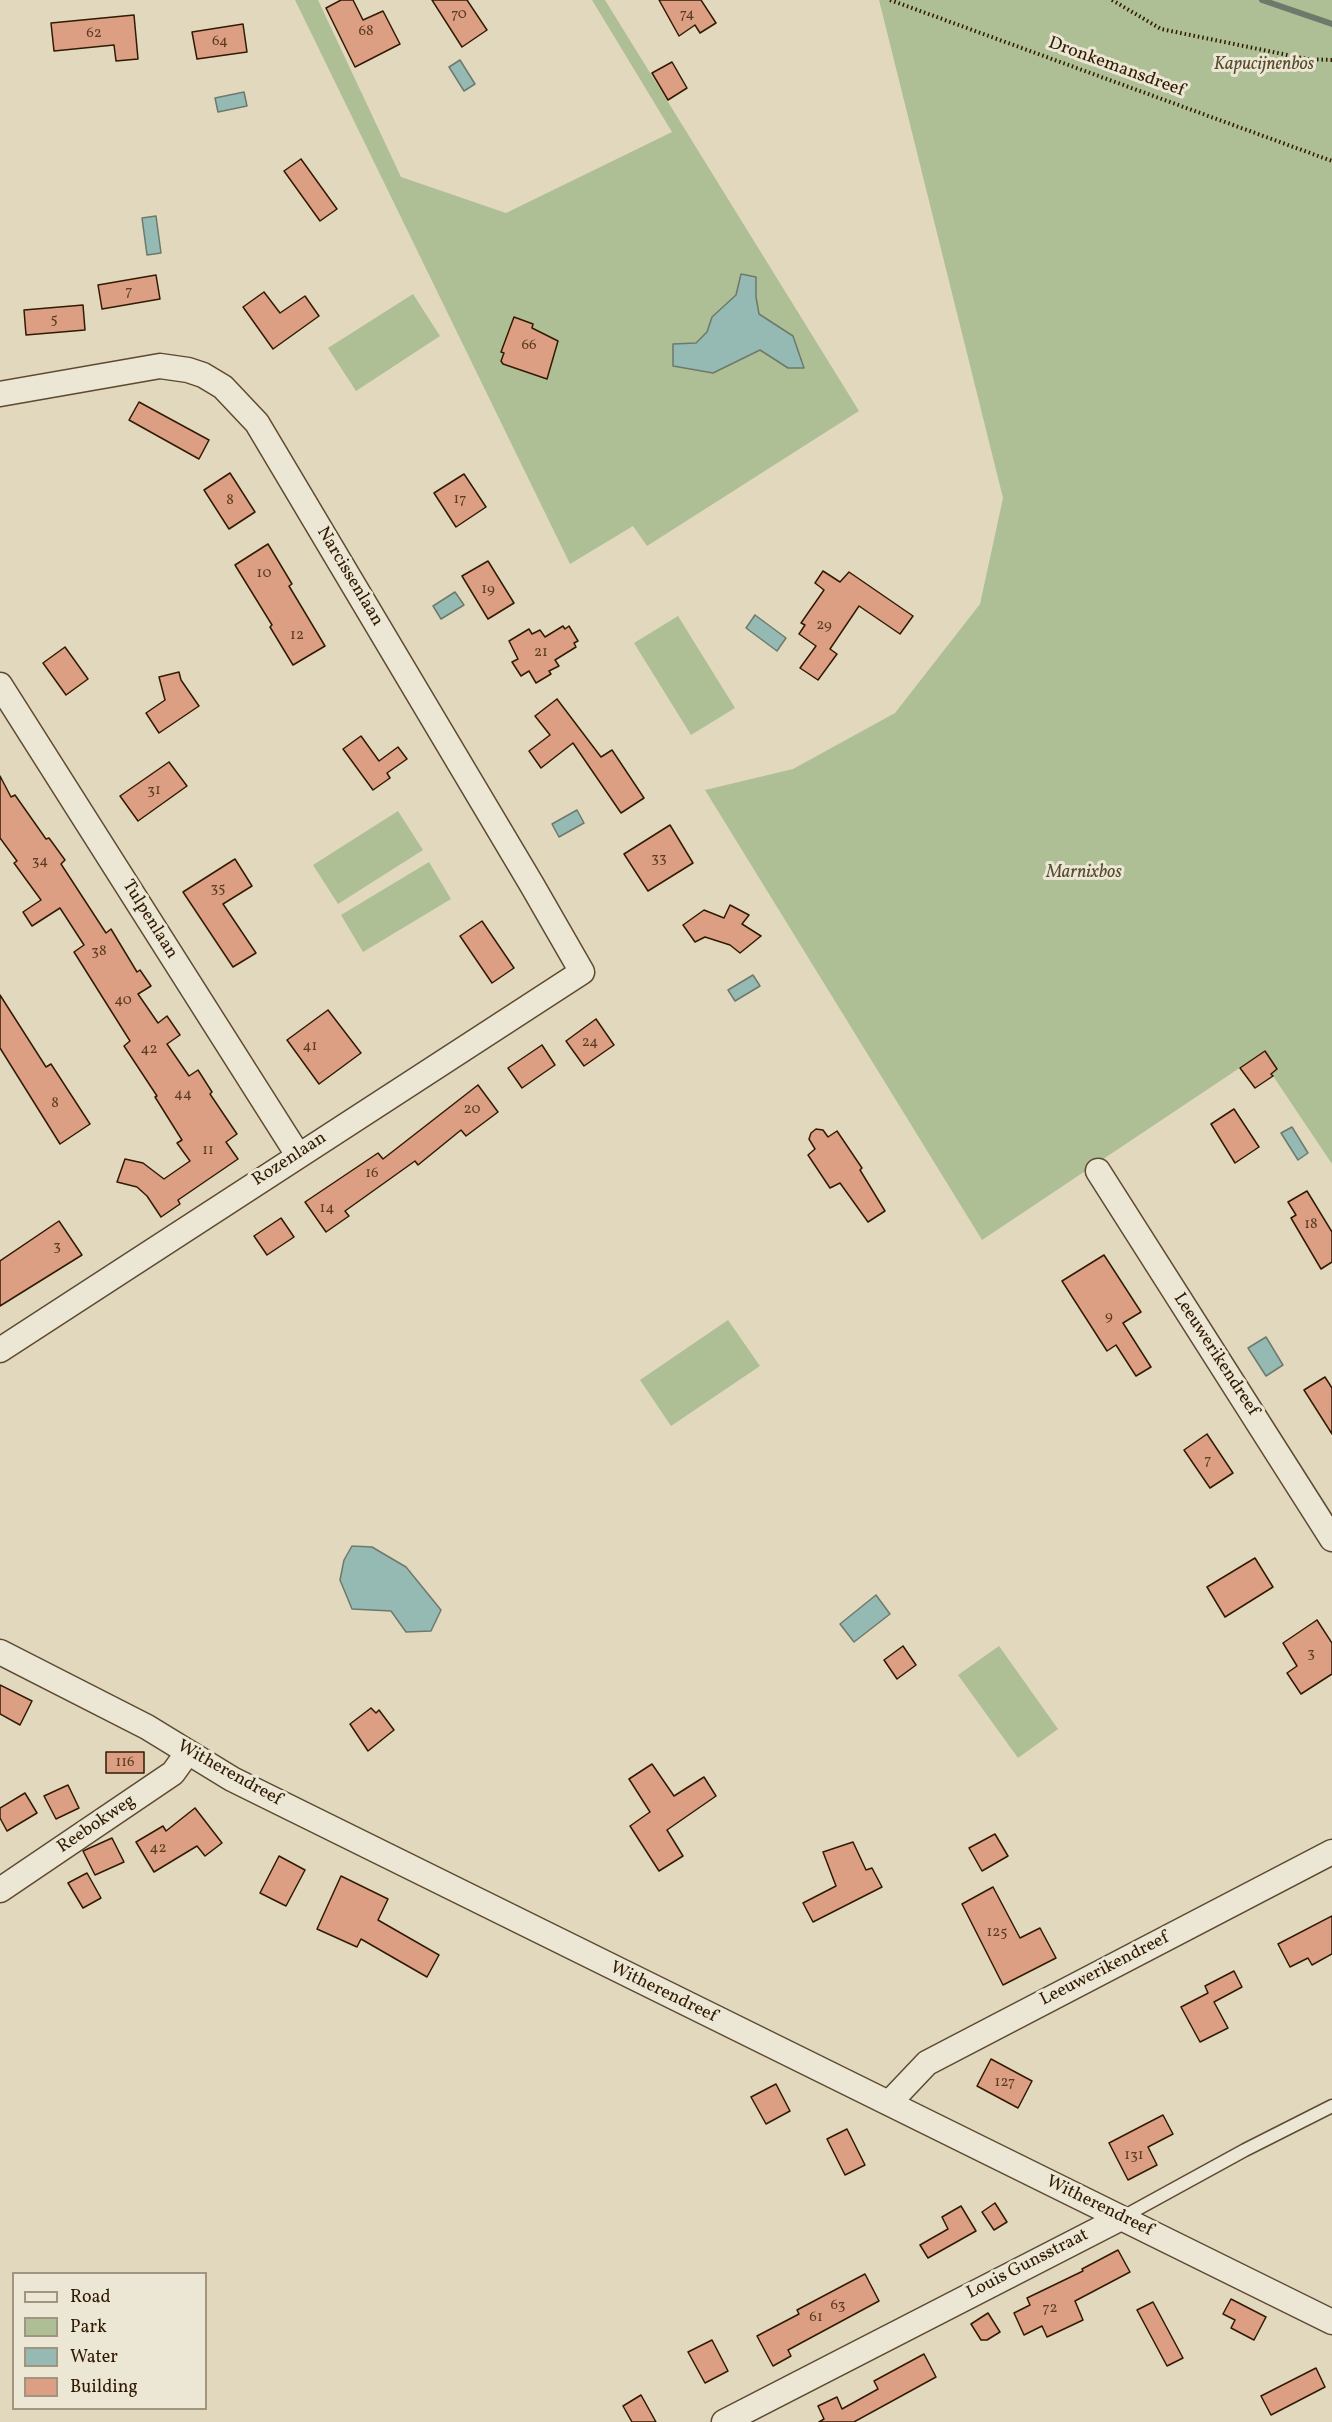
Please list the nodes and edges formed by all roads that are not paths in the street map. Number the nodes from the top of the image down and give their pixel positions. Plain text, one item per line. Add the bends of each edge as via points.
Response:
1 (0, 393) edge
2 (0, 686) edge
3 (582, 972) joint
4 (298, 1155) junction
5 (1098, 1172) dead end
6 (0, 1350) edge
7 (1332, 1539) edge
8 (0, 1652) edge
9 (188, 1752) junction
10 (1332, 1852) edge
11 (0, 1890) edge
12 (889, 2103) junction
13 (1332, 2106) edge
14 (1121, 2217) junction
15 (1332, 2322) edge
16 (723, 2422) edge

1 - 3 street, Narcissenlaan via 160,366 188,370 223,387 257,423
2 - 4 street, Tulpenlaan
3 - 4 street, Rozenlaan
4 - 6 street, Rozenlaan
5 - 7 street, Leeuwerikendreef
8 - 9 street, Witherendreef
9 - 11 street, Reebokweg via 173,1773
9 - 12 street, Witherendreef via 243,1785
10 - 12 street, Leeuwerikendreef via 927,2063
12 - 14 street, Witherendreef
13 - 14 lane, Louis Gunsstraat
14 - 15 street, Witherendreef
14 - 16 street, Louis Gunsstraat

